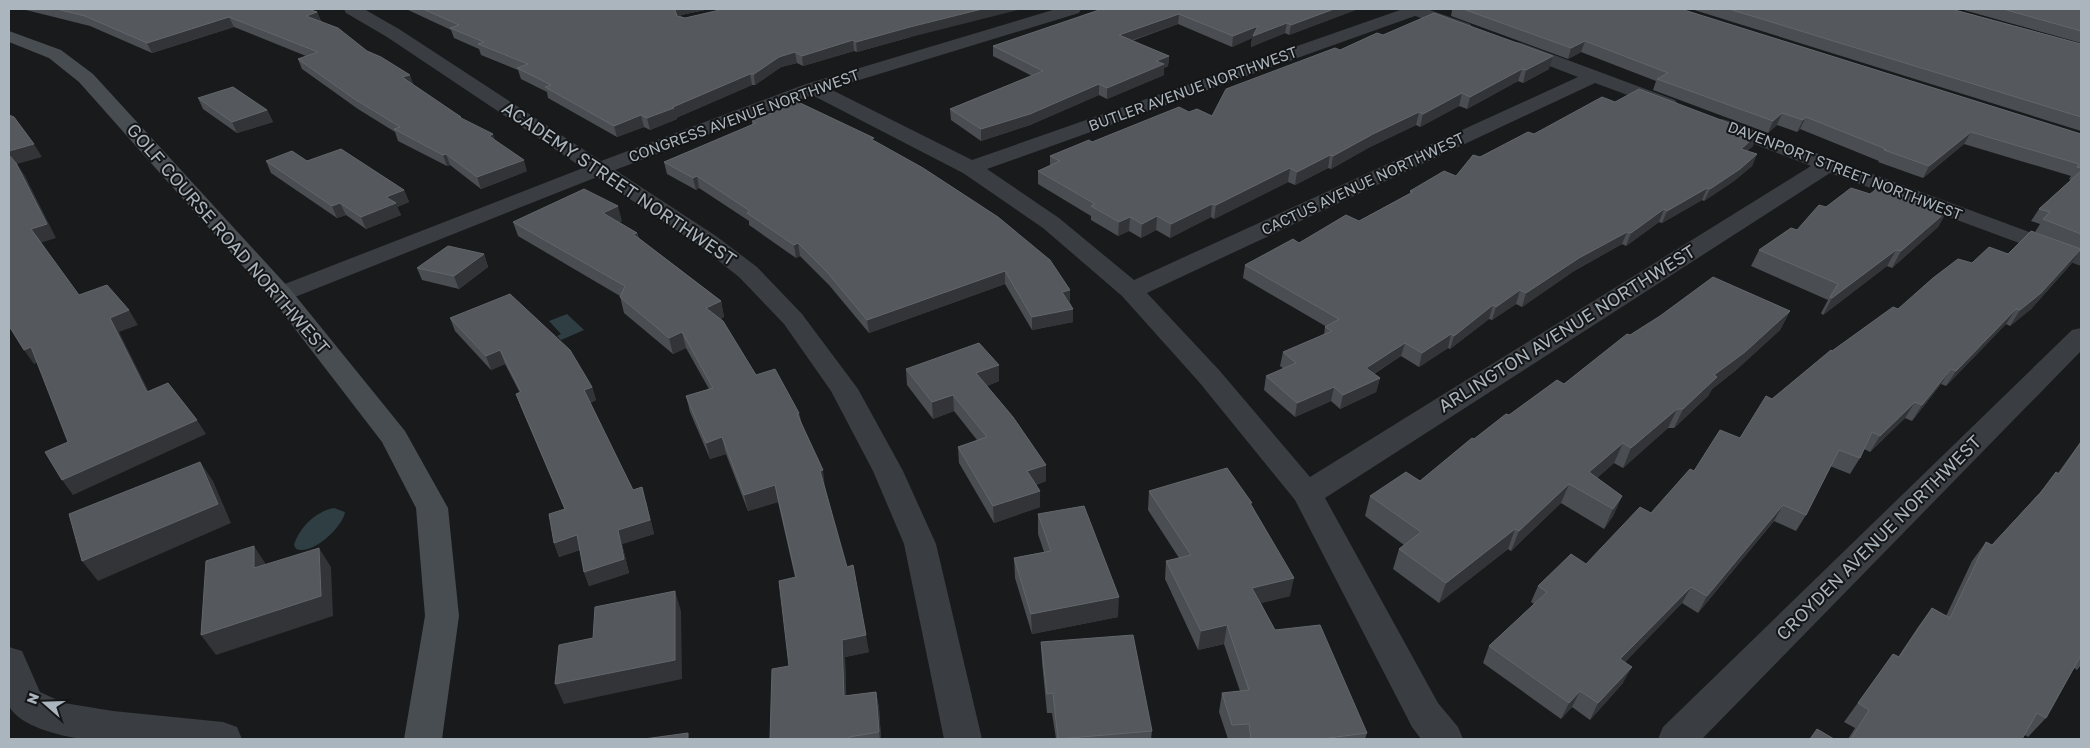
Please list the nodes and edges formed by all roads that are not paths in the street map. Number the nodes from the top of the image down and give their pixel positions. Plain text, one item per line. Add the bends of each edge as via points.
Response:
1 (352, 9) edge
2 (1072, 9) edge
3 (1413, 9) edge
4 (9, 36) edge
5 (1595, 76) junction
6 (813, 88) junction
7 (1827, 165) junction
8 (971, 168) junction
9 (599, 169) junction
10 (2081, 259) edge
11 (1131, 290) junction
12 (281, 294) junction
13 (2081, 336) edge
14 (1307, 494) junction
15 (9, 662) edge
16 (223, 739) edge
17 (423, 739) edge
18 (963, 739) edge
19 (1444, 739) edge
20 (1677, 739) edge

1 - 9 street, ACADEMY STREET NORTHWEST
2 - 6 street, CONGRESS AVENUE NORTHWEST
3 - 5 street, DAVENPORT STREET NORTHWEST
3 - 8 street, BUTLER AVENUE NORTHWEST
4 - 12 main road, GOLF COURSE ROAD NORTHWEST via 55,54 86,78
5 - 7 street, DAVENPORT STREET NORTHWEST
5 - 11 street, CACTUS AVENUE NORTHWEST
6 - 8 street
6 - 9 street, CONGRESS AVENUE NORTHWEST
7 - 10 street, DAVENPORT STREET NORTHWEST
7 - 14 street, ARLINGTON AVENUE NORTHWEST
8 - 11 street via 1051,223
9 - 12 street, CONGRESS AVENUE NORTHWEST
9 - 18 street, ACADEMY STREET NORTHWEST via 708,241 748,272 793,319 844,389 888,471 920,544
11 - 14 street via 1209,376
12 - 17 main road, GOLF COURSE ROAD NORTHWEST via 395,438 432,508 442,616
13 - 20 street, CROYDEN AVENUE NORTHWEST
14 - 19 street via 1426,715
15 - 16 street via 26,703 60,719 112,728

